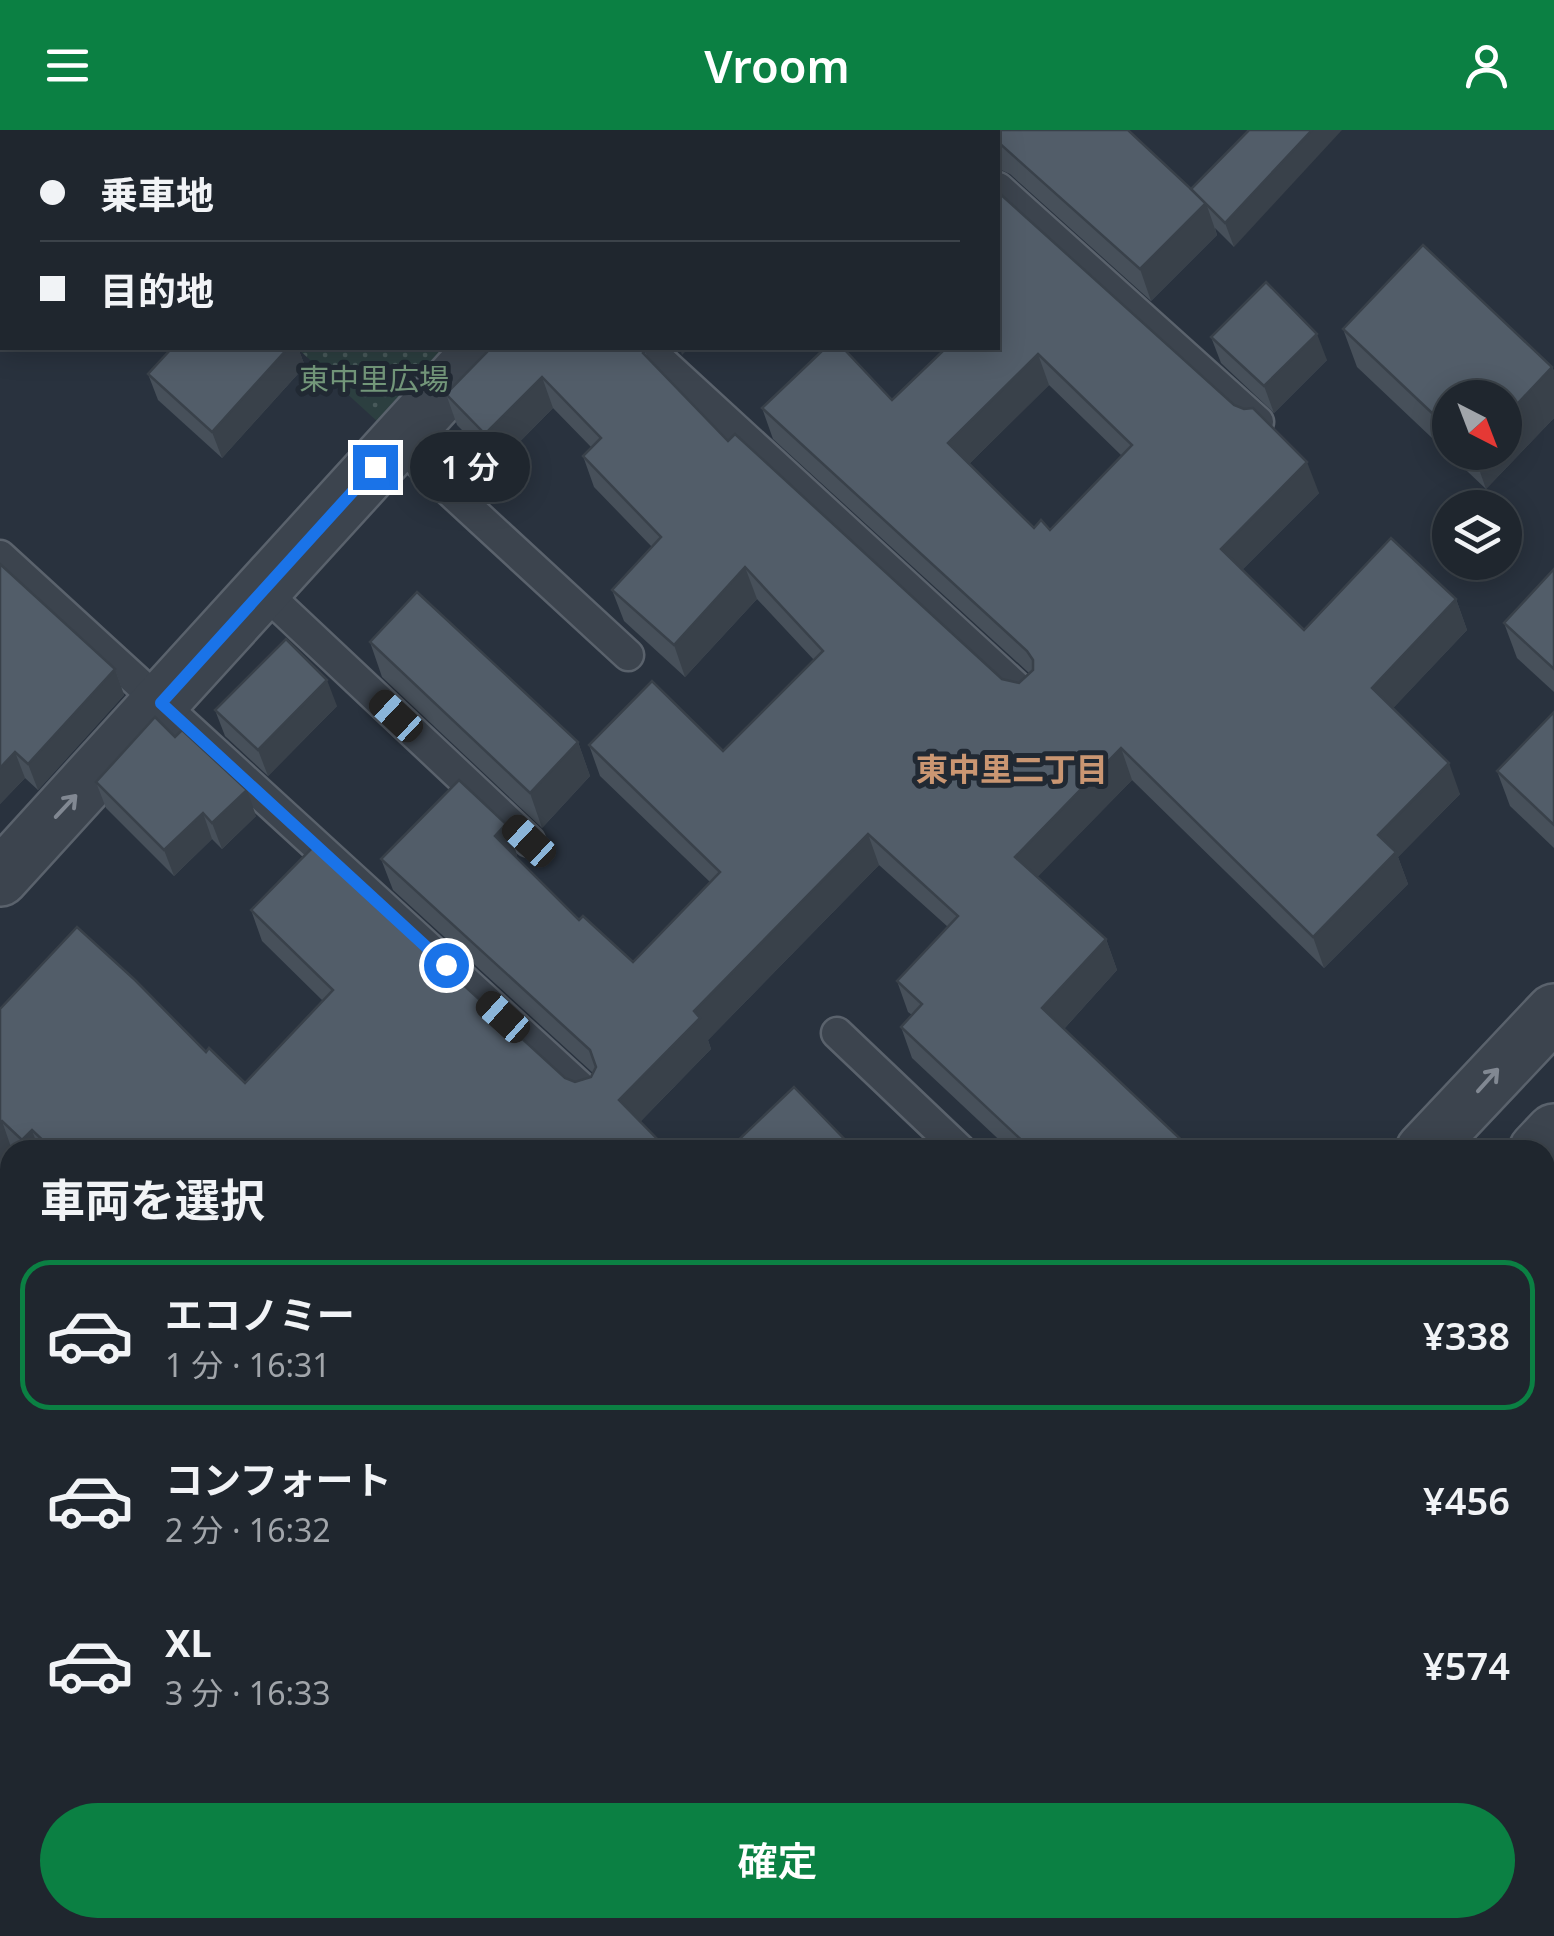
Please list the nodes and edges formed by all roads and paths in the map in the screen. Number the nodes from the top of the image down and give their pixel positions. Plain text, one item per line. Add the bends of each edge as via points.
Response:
1 (1000, 190) edge
2 (481, 350) edge
3 (649, 350) edge
4 (1258, 422) edge
5 (397, 442) junction
6 (0, 556) edge
7 (263, 591) junction
8 (628, 654) dead end
9 (1026, 696) edge
10 (161, 703) junction
11 (529, 841) dead end
12 (0, 878) edge
13 (1554, 1012) edge
14 (837, 1033) dead end
15 (589, 1096) edge
16 (949, 1140) edge
17 (1433, 1140) edge

1 - 4 lane
2 - 5 street
3 - 9 lane
5 - 7 street
5 - 8 lane
6 - 10 lane
7 - 10 street
7 - 11 lane
12 -> 10 street
10 - 15 lane
17 -> 13 street
14 - 16 lane

